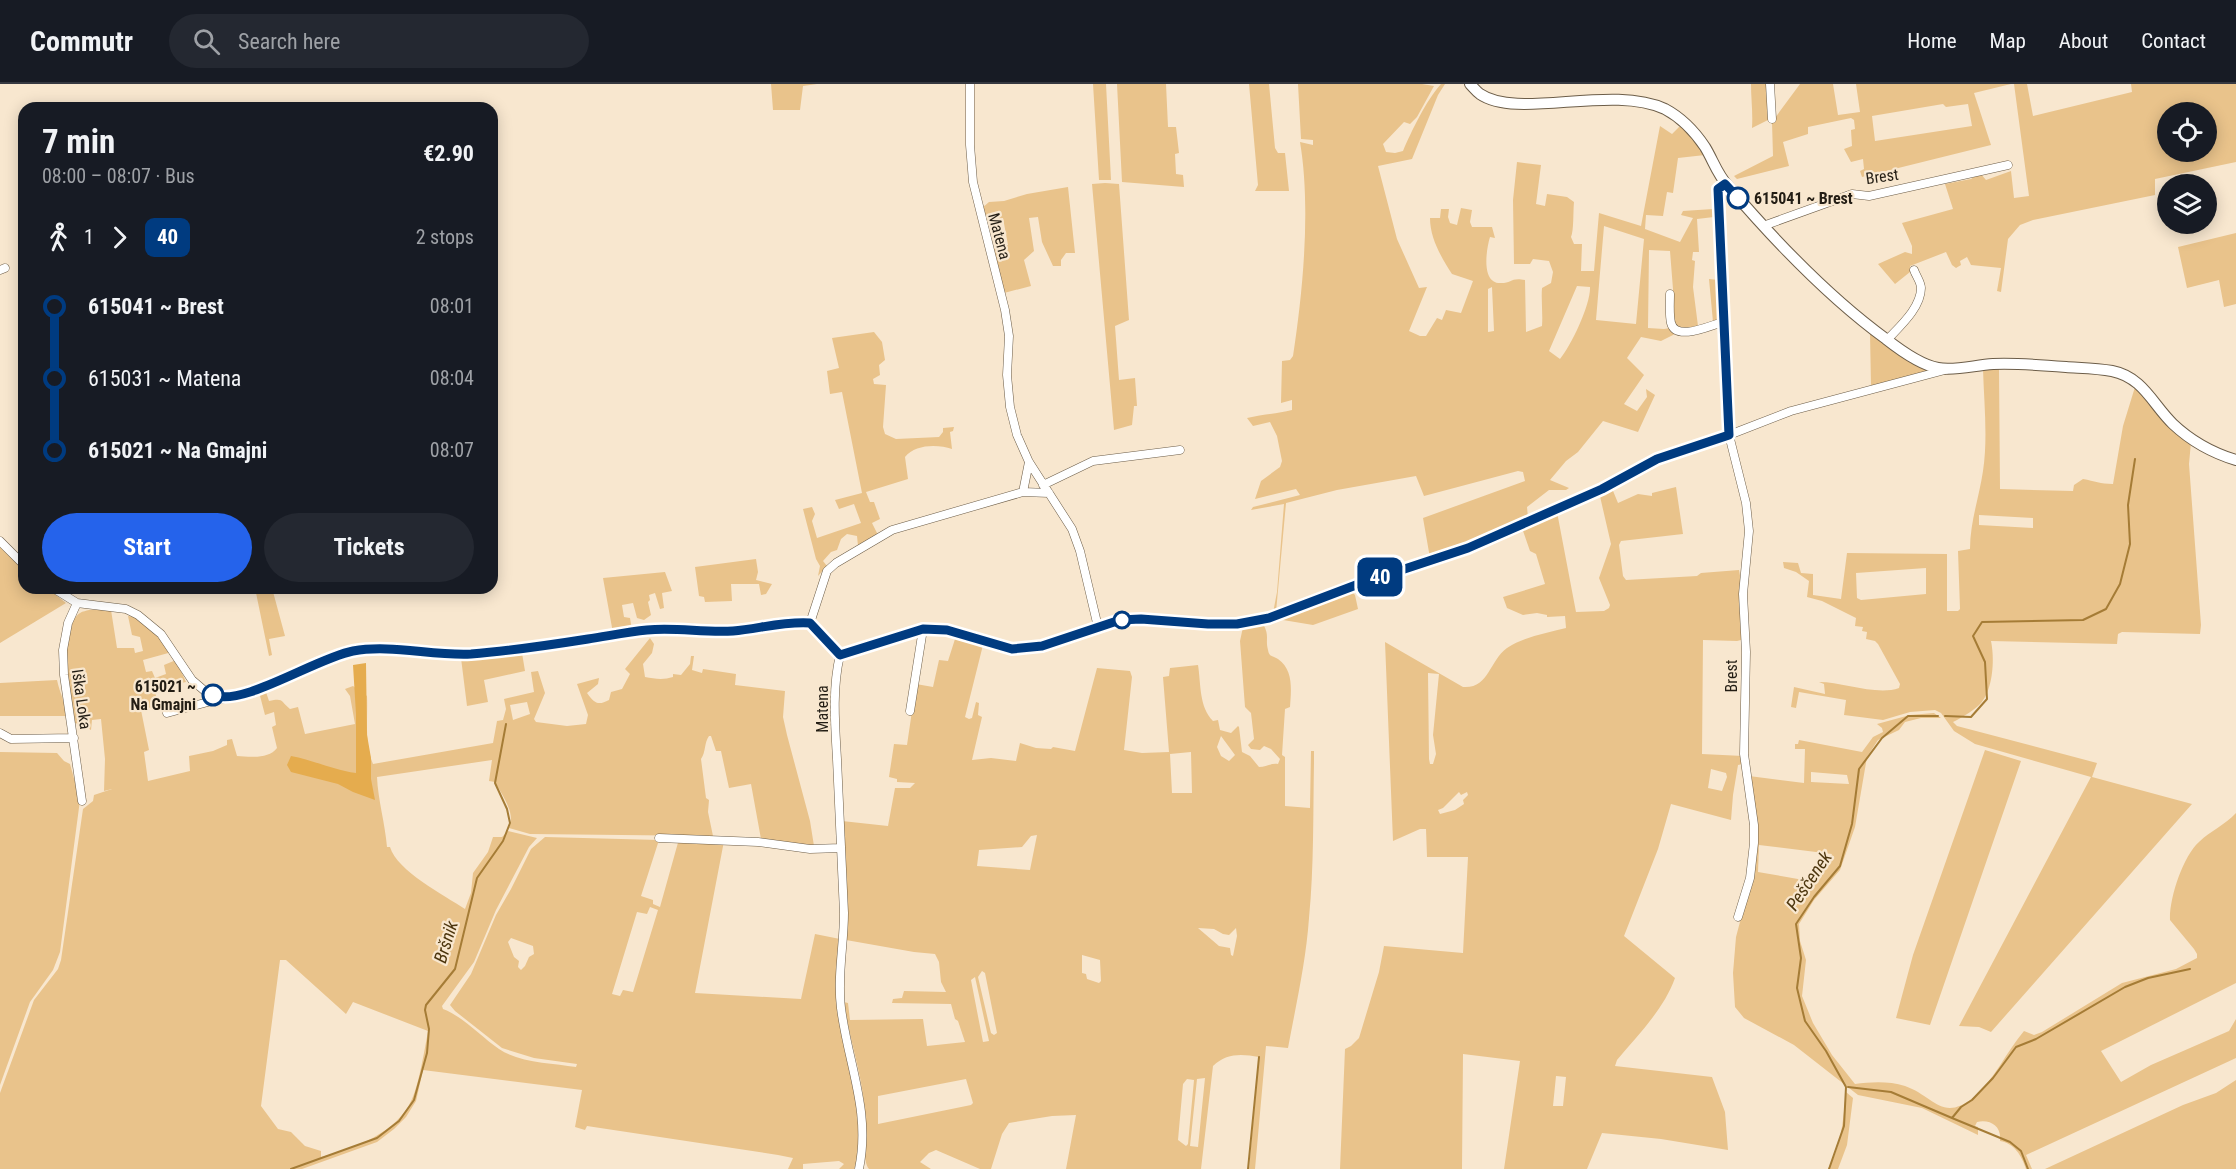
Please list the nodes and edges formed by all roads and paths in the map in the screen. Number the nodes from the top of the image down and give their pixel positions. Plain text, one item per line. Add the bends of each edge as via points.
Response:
1 (970, 84) edge
2 (1470, 84) edge
3 (1770, 84) edge
4 (1772, 119) dead end
5 (2008, 165) dead end
6 (1725, 184) junction
7 (1764, 226) junction
8 (1914, 270) dead end
9 (1670, 294) dead end
10 (1724, 321) junction
11 (1887, 340) junction
12 (1949, 369) junction
13 (1729, 435) junction
14 (1180, 450) dead end
15 (2236, 460) edge
16 (1029, 462) junction
17 (1043, 485) junction
18 (1023, 492) junction
19 (1049, 493) junction
20 (0, 541) edge
21 (18, 559) edge
22 (63, 594) edge
23 (77, 603) junction
24 (810, 623) junction
25 (1098, 627) junction
26 (923, 629) junction
27 (840, 655) junction
28 (214, 696) junction
29 (910, 711) dead end
30 (167, 713) dead end
31 (0, 733) edge
32 (74, 738) junction
33 (82, 801) dead end
34 (659, 838) dead end
35 (841, 848) junction
36 (1738, 917) dead end
37 (859, 1169) edge

1 - 16 street, Matena via 973,182 1005,310 1010,407
2 - 6 street via 1486,97 1511,102 1593,97 1651,103 1694,132
3 - 4 street
5 - 7 street, Brest via 1869,196 1851,194
6 - 7 street
6 - 10 street, Brest via 1718,189
7 - 11 street via 1811,275
8 - 11 street via 1922,286 1920,295
9 - 10 street via 1671,324 1676,331 1684,333
10 - 13 street, Brest
11 - 12 street via 1925,363
12 - 13 street via 1791,411
12 - 15 street via 2013,364 2114,371 2135,381 2187,436
13 - 25 street via 1657,459 1602,489 1468,548 1269,618 1237,624 1120,620
13 - 36 street, Brest via 1749,531 1743,594 1744,754 1754,843 1750,878
14 - 17 street via 1093,461
16 - 17 street, Matena
16 - 18 street
17 - 19 street, Matena
18 - 19 street
18 - 24 street via 892,530 855,551 827,572
19 - 25 street, Matena via 1072,528
20 - 21 street
22 - 23 street
23 - 28 street via 126,609 138,615 161,634 192,680
23 - 32 street, Iška Loka via 63,650
24 - 27 street
24 - 28 street via 730,631 647,630 470,654 354,651 246,694 223,699
25 - 26 street via 1021,650 947,630
26 - 27 street
26 - 29 street
27 - 35 street, Matena via 835,710
28 - 30 street via 208,702
31 - 32 street via 11,739
32 - 33 street, Iška Loka
34 - 35 street
35 - 37 street, Matena via 844,917 840,1006 861,1099

